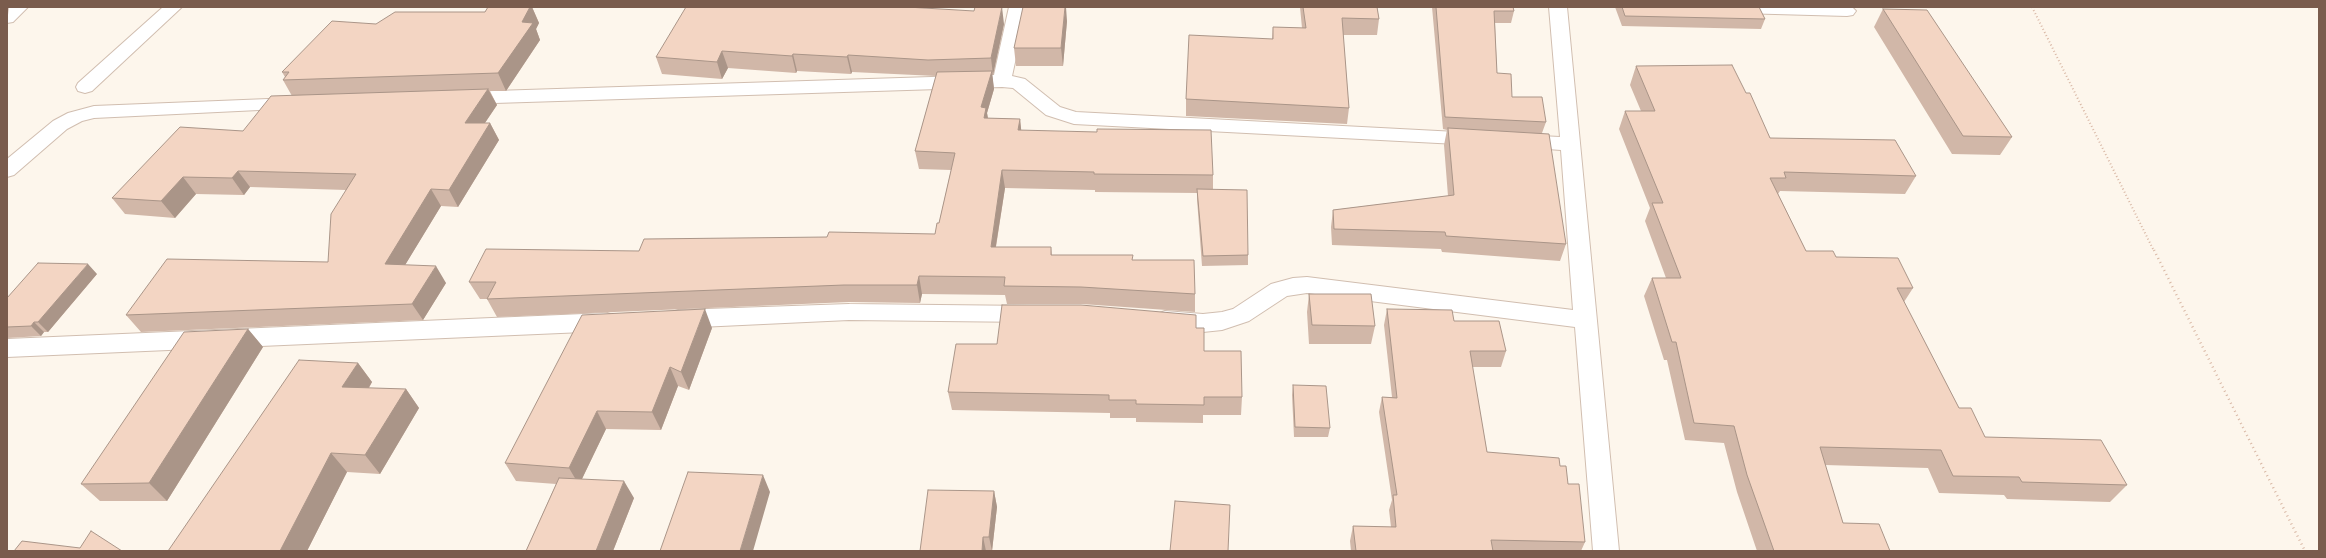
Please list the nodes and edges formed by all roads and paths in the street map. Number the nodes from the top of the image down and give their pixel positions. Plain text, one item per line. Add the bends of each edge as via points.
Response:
1 (19, 7) edge
2 (174, 7) edge
3 (1018, 7) edge
4 (1558, 7) edge
5 (1703, 7) edge
6 (2032, 7) edge
7 (1847, 12) dead end
8 (7, 18) edge
9 (1002, 81) junction
10 (85, 87) dead end
11 (443, 99) edge
12 (308, 104) edge
13 (1571, 144) junction
14 (7, 170) edge
15 (1053, 314) edge
16 (1141, 318) edge
17 (658, 320) edge
18 (1586, 320) junction
19 (626, 321) edge
20 (7, 348) edge
21 (1606, 551) edge
22 (2305, 551) edge

1 - 8 street
2 - 10 street
3 - 9 street
4 - 13 street
5 - 7 street
6 - 22 path
9 - 11 street
9 - 13 street via 1018,83 1053,112 1074,118
12 - 14 street via 94,112 60,125
13 - 18 street
15 - 17 street via 849,312
16 - 18 street via 1203,323 1222,321 1241,315 1278,290 1307,285
18 - 21 street
19 - 20 street

